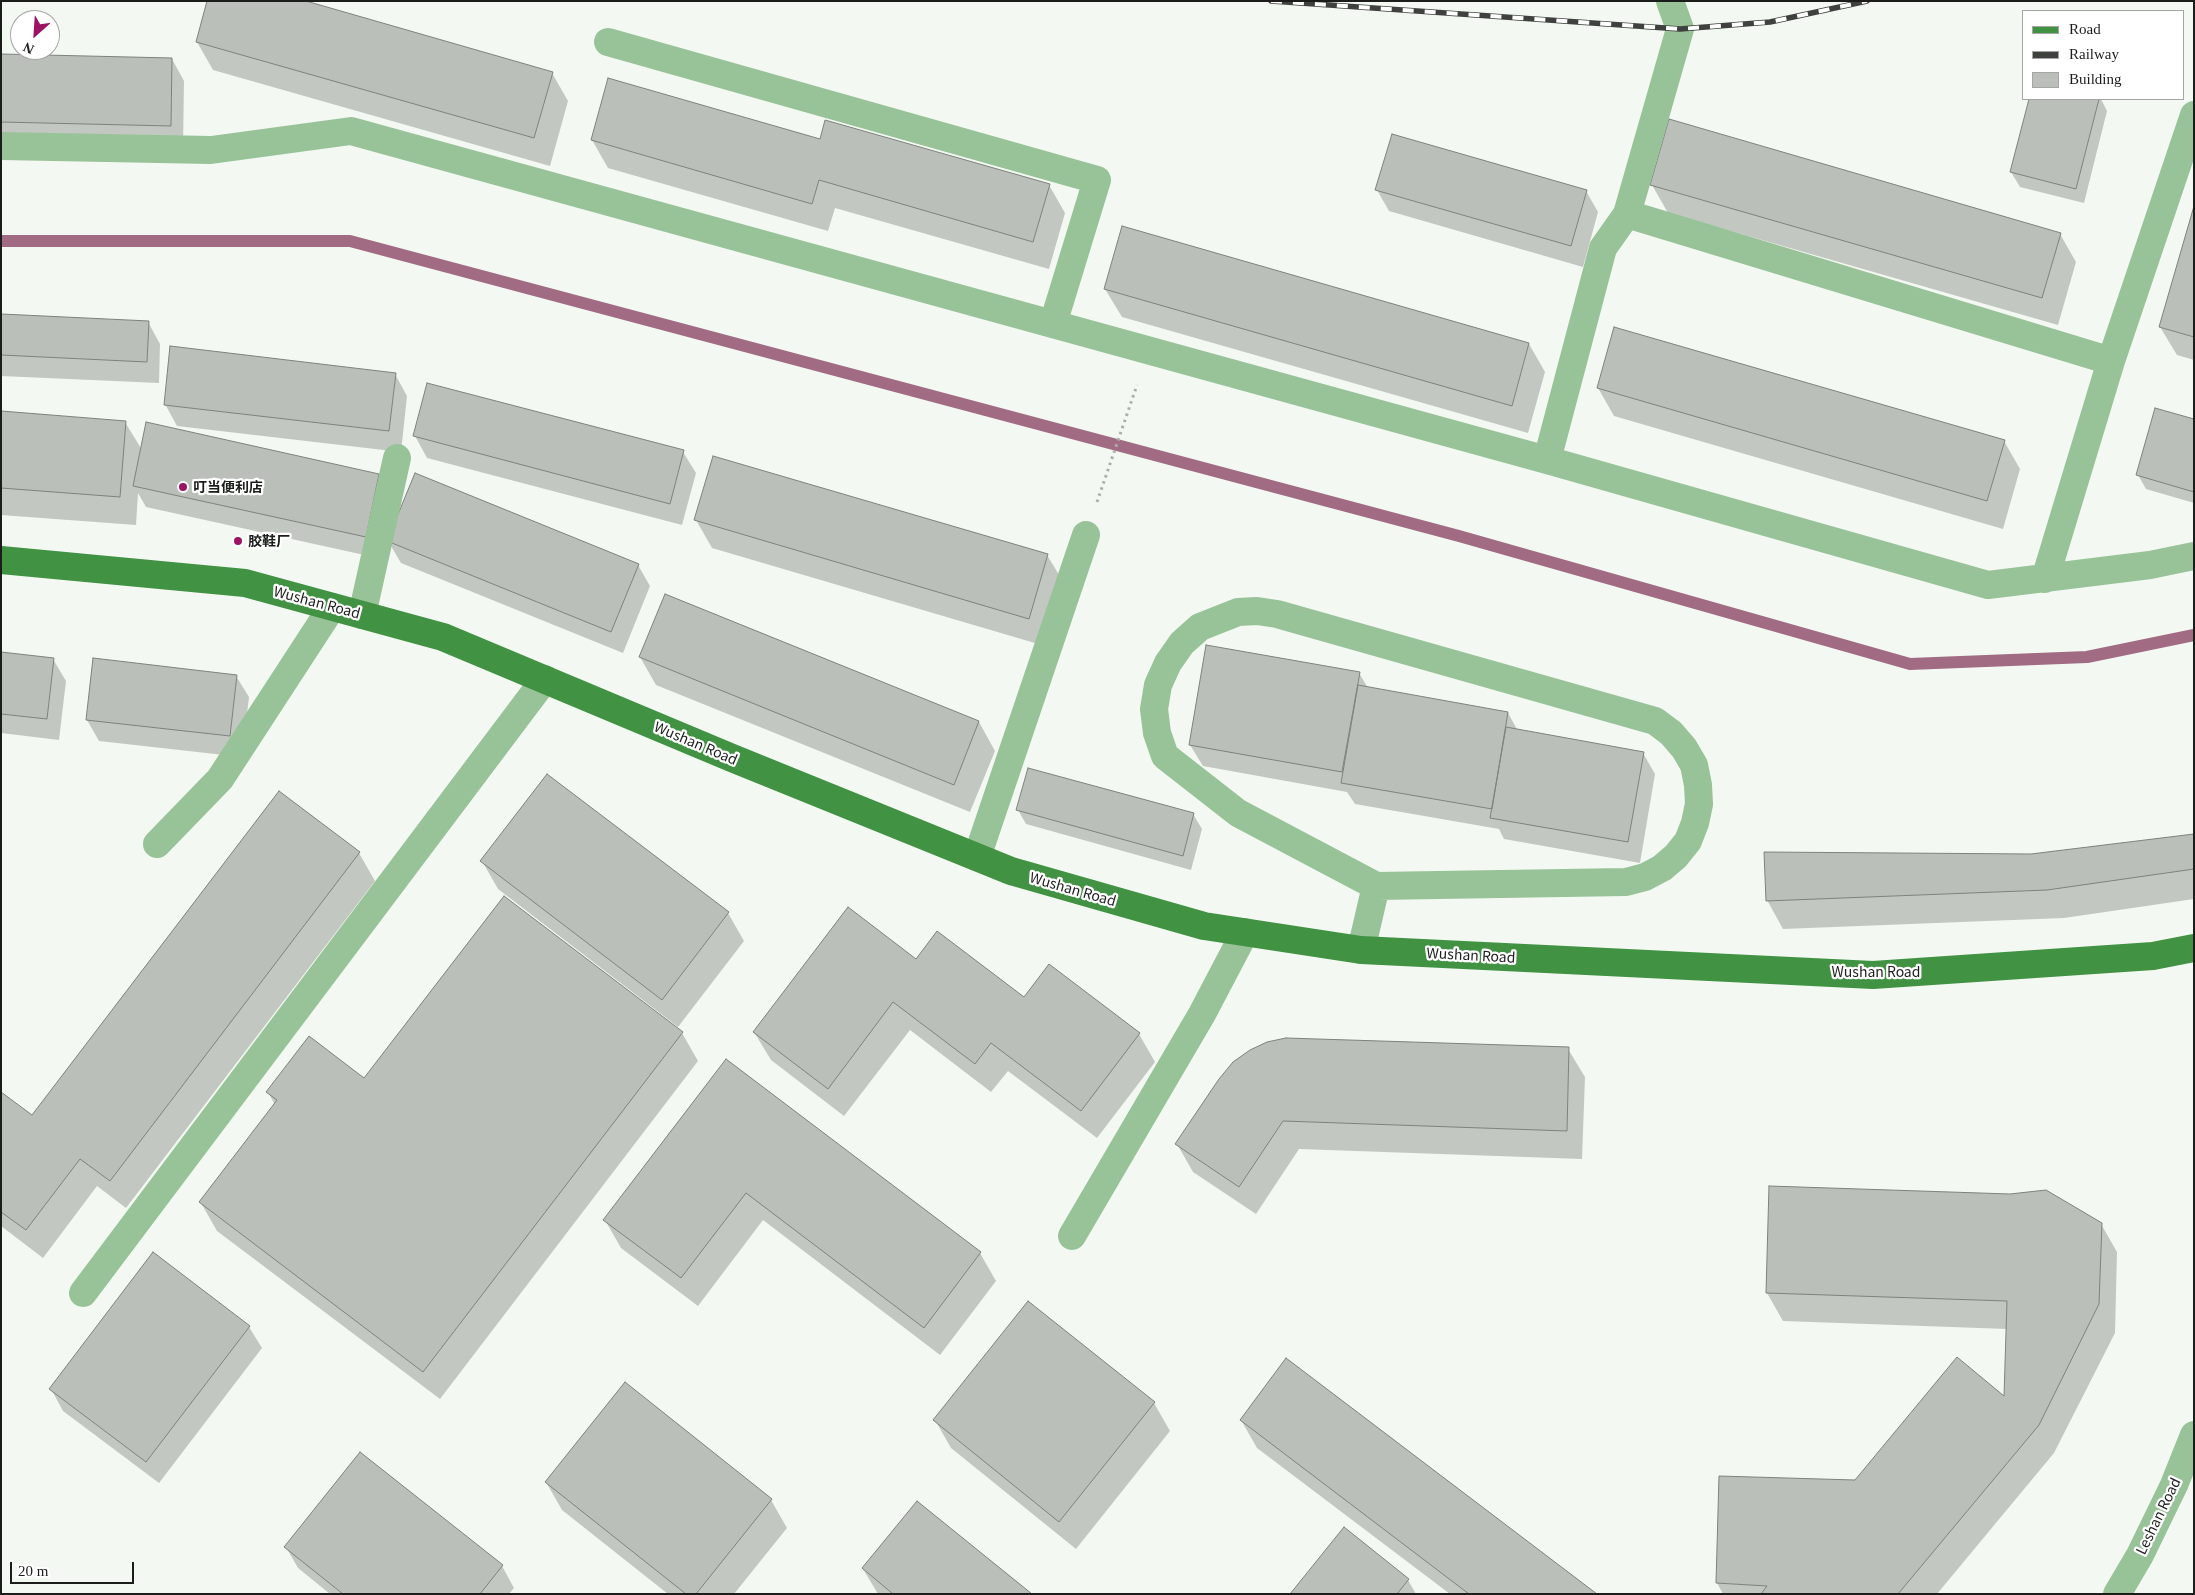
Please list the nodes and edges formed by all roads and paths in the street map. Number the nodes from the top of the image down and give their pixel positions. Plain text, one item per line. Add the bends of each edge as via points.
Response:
1 (1670, 1) edge
2 (608, 42) dead end
3 (2194, 115) edge
4 (1, 146) edge
5 (1627, 214) junction
6 (1053, 324) junction
7 (2111, 361) junction
8 (1126, 417) dead end
9 (397, 458) dead end
10 (1547, 460) junction
11 (1086, 535) joint
12 (2194, 556) edge
13 (1, 560) edge
14 (2045, 579) junction
15 (332, 607) junction
16 (362, 615) junction
17 (545, 679) junction
18 (157, 844) dead end
19 (977, 857) junction
20 (1376, 886) junction
21 (1244, 932) junction
22 (2194, 948) edge
23 (1361, 950) junction
24 (1072, 1236) dead end
25 (83, 1293) dead end
26 (2194, 1435) edge
27 (2117, 1594) edge

1 - 5 street via 1680,29
2 - 6 street via 1097,180
3 - 7 street
4 - 6 street via 211,150 350,131
5 - 7 street
5 - 10 street via 1603,248
6 - 10 street
7 - 14 street
8 - 11 path
9 - 16 street
10 - 14 street via 1988,585
11 - 19 street
12 - 14 street
13 - 15 main road, Wushan Road via 244,583
15 - 16 main road, Wushan Road
15 - 18 street via 220,780
16 - 17 main road, Wushan Road via 443,637
17 - 19 main road, Wushan Road
17 - 25 street
19 - 21 main road, Wushan Road via 1012,871 1204,926
20 - 20 street via 1626,882 1645,877 1662,868 1688,841 1700,804 1694,765 1671,733 1655,721 1287,616 1257,611 1238,612 1200,627 1182,643 1158,685 1154,709 1164,756 1238,813
20 - 23 street
21 - 23 main road, Wushan Road
21 - 24 street via 1202,1014
22 - 23 main road, Wushan Road via 2153,956 1873,975
26 - 27 street, Leshan Road via 2174,1485

